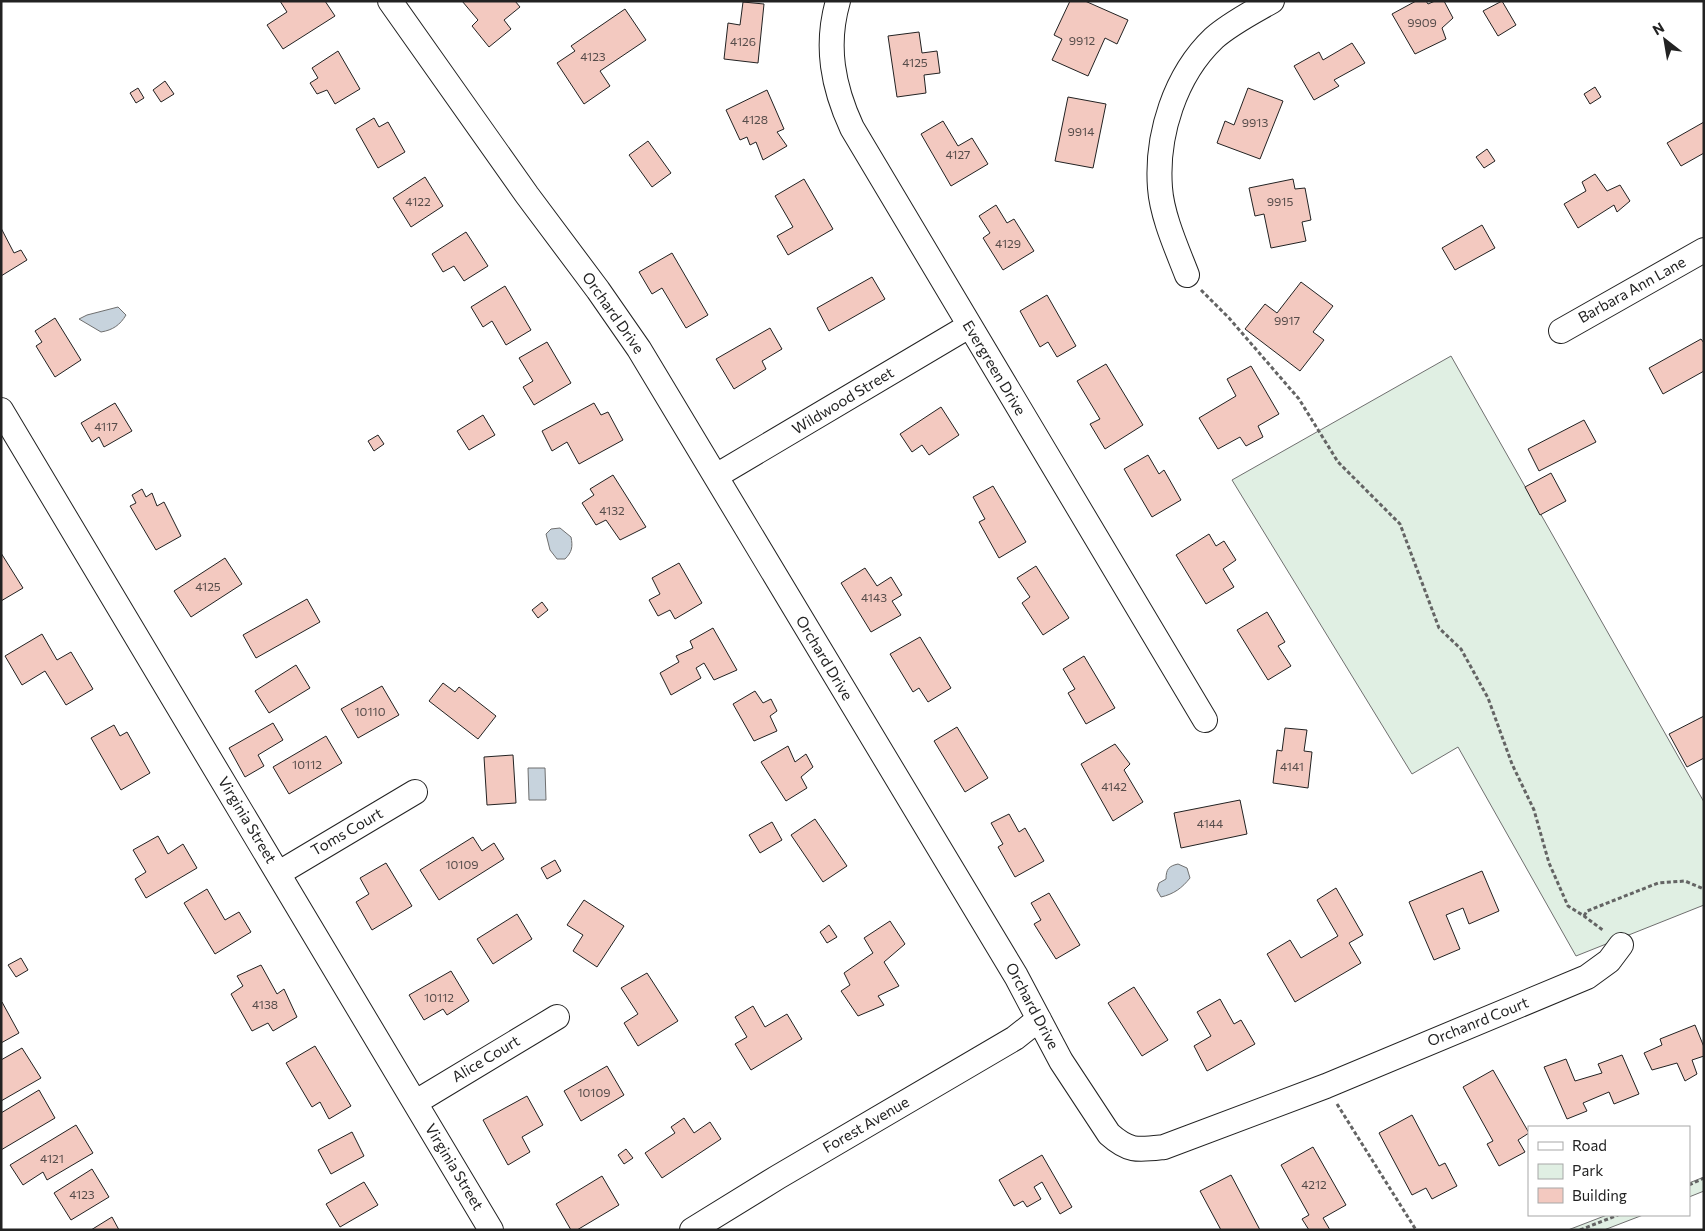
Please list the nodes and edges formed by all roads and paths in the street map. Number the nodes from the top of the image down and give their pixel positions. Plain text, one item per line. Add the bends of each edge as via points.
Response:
1 (390, 1) edge
2 (838, 1) edge
3 (1272, 1) edge
4 (1704, 250) edge
5 (1187, 275) joint
6 (969, 326) junction
7 (1560, 331) dead end
8 (1, 410) edge
9 (716, 476) junction
10 (1205, 720) dead end
11 (415, 792) dead end
12 (278, 873) junction
13 (1704, 889) edge
14 (1584, 916) junction
15 (1621, 945) joint
16 (557, 1017) dead end
17 (1039, 1019) junction
18 (1326, 1086) junction
19 (416, 1102) junction
20 (1704, 1178) edge
21 (1690, 1185) edge
22 (1615, 1216) edge
23 (491, 1230) edge
24 (692, 1230) edge
25 (1416, 1230) edge
26 (1580, 1230) edge

1 - 9 street, Orchard Drive via 638,349
2 - 6 street, Evergreen Drive via 832,60 841,104
3 - 5 street via 1214,38 1190,67 1170,107 1161,149 1160,188 1170,230
4 - 7 street, Barbara Ann Lane
5 - 14 path via 1299,399 1338,462 1400,524 1438,628 1461,649 1488,698 1512,764 1534,810 1549,863 1568,906
6 - 9 street, Wildwood Street
6 - 10 street, Evergreen Drive
8 - 12 street, Virginia Street
9 - 17 street, Orchard Drive
11 - 12 street, Toms Court
12 - 19 street, Virginia Street
13 - 14 path via 1685,881 1658,883 1587,911
14 - 15 path
15 - 18 street, Orchanrd Court via 1609,961 1587,977
16 - 19 street, Alice Court
17 - 18 street, Orchard Drive via 1061,1061 1109,1134 1130,1149 1164,1147
17 - 24 street, Forest Avenue via 1015,1038
18 - 25 path
19 - 23 street, Virginia Street
20 - 21 path
22 - 26 path

